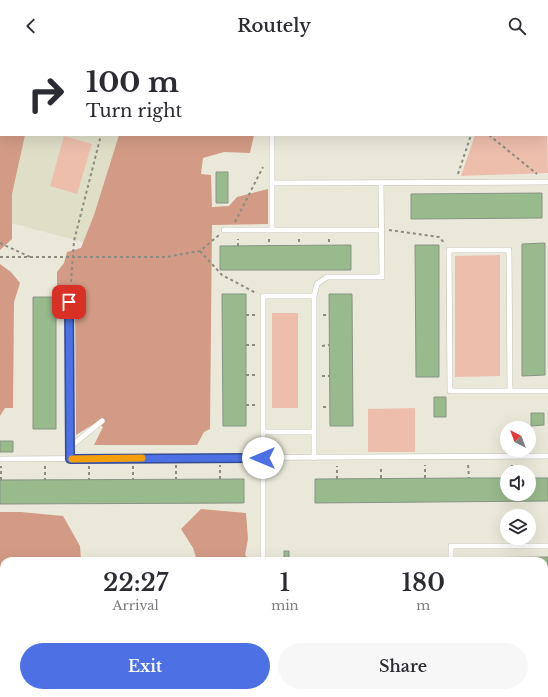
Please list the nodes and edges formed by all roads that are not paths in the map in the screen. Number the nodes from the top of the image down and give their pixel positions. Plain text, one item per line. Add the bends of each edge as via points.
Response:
1 (272, 136) edge
2 (548, 182) edge
3 (272, 183) junction
4 (381, 183) junction
5 (224, 230) road end
6 (272, 230) junction
7 (381, 230) junction
8 (314, 296) junction
9 (69, 302) road end
10 (510, 391) junction
11 (548, 391) edge
12 (102, 421) dead end
13 (263, 432) junction
14 (314, 432) junction
15 (70, 447) junction
16 (548, 456) edge
17 (263, 458) junction
18 (314, 458) junction
19 (1, 459) dead end
20 (70, 459) junction
21 (548, 546) edge
22 (263, 557) edge
23 (451, 557) edge

1 - 3 lane
2 - 4 lane
3 - 4 lane
3 - 6 lane
4 - 7 lane
5 - 6 lane
6 - 7 lane
7 - 8 lane via 382,277 327,277 317,284
8 - 13 lane via 263,296
8 - 14 lane
9 - 15 lane
10 - 10 lane via 450,391 449,250 509,250
10 - 11 lane
12 - 15 lane
13 - 14 lane
13 - 17 lane
14 - 18 lane
15 - 20 lane
16 - 18 lane
17 - 18 lane
17 - 20 lane
17 - 22 lane
19 - 20 lane
21 - 23 lane via 451,546

